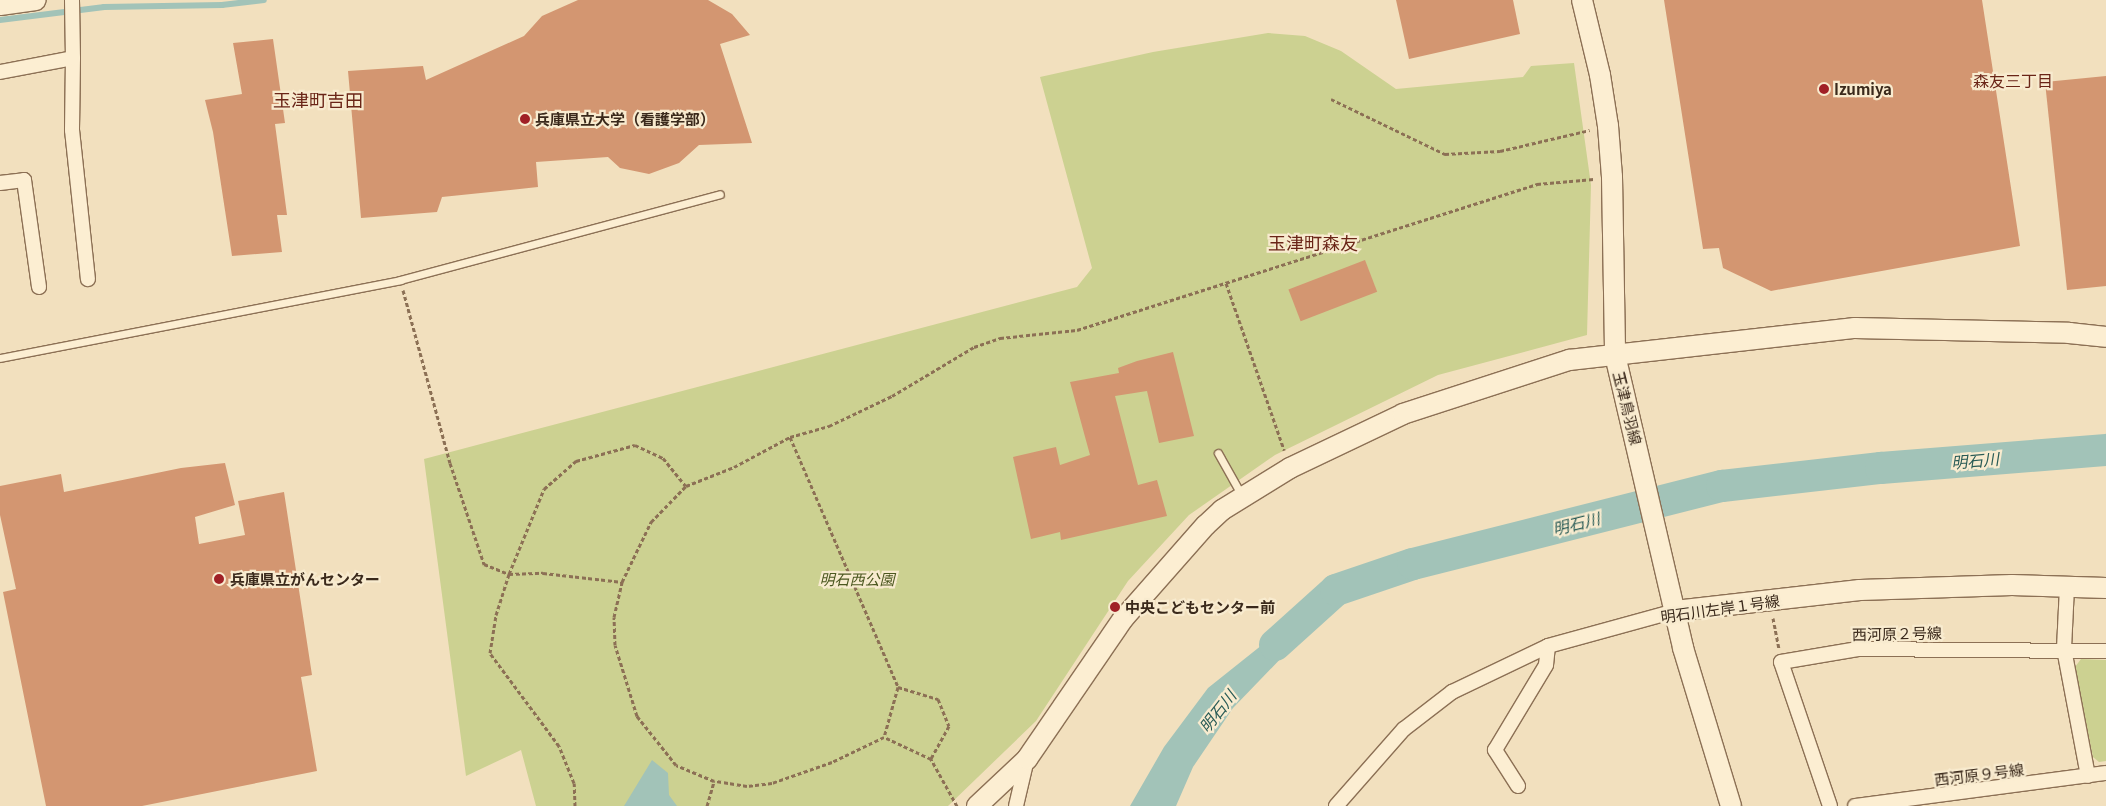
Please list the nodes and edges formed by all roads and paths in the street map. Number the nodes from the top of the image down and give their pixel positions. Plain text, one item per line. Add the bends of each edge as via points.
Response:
1 (36, 0) edge
2 (72, 0) edge
3 (1582, 0) edge
4 (0, 5) edge
5 (73, 58) junction
6 (0, 72) edge
7 (1332, 99) dead end
8 (1608, 126) junction
9 (1612, 177) junction
10 (0, 183) edge
11 (720, 194) dead end
12 (88, 279) dead end
13 (400, 280) junction
14 (1226, 283) junction
15 (39, 287) dead end
16 (2106, 337) edge
17 (1614, 355) junction
18 (0, 358) edge
19 (790, 437) junction
20 (1218, 454) dead end
21 (1290, 468) junction
22 (686, 486) junction
23 (1242, 496) junction
24 (508, 574) junction
25 (622, 582) junction
26 (2067, 587) junction
27 (2106, 588) edge
28 (1770, 600) junction
29 (1675, 611) junction
30 (1548, 646) junction
31 (2064, 649) junction
32 (2106, 651) edge
33 (1781, 662) junction
34 (898, 688) junction
35 (884, 737) junction
36 (931, 759) junction
37 (1027, 759) junction
38 (2106, 773) edge
39 (2088, 776) junction
40 (714, 781) junction
41 (1518, 786) dead end
42 (1933, 801) edge
43 (575, 806) edge
44 (707, 806) edge
45 (957, 806) edge
46 (977, 806) edge
47 (1016, 806) edge
48 (1336, 806) edge
49 (1731, 806) edge
50 (1830, 806) edge
51 (1855, 806) edge

1 - 4 street
2 - 5 street
3 - 8 street, 玉津鳥羽線
5 - 6 street
5 - 12 street via 72,130
7 - 8 path via 1445,154 1500,150
8 - 9 street, 玉津鳥羽線
9 - 14 path via 1537,184
9 - 17 street, 玉津鳥羽線
10 - 15 street via 24,180
11 - 13 lane
13 - 18 lane
13 - 24 path via 450,463 484,564
14 - 19 path via 1077,330 1000,338 974,347 892,396 829,426
14 - 21 path
16 - 17 street via 2069,333 1855,328
17 - 21 street via 1570,360 1403,414
17 - 29 street, 玉津鳥羽線
19 - 22 path
19 - 34 path
20 - 23 lane
21 - 23 street
22 - 24 path via 663,458 635,445 576,461 544,489
22 - 25 path via 651,522
23 - 37 street via 1206,525 1123,620
24 - 25 path via 543,573
24 - 43 path via 496,615 490,653 558,746 574,783
25 - 40 path via 614,617 615,645 637,716 676,764
26 - 27 street, 明石川左岸１号線
26 - 28 street, 明石川左岸１号線 via 1860,590
26 - 31 street
28 - 29 street, 明石川左岸１号線
28 - 33 path
29 - 30 street, 明石川左岸１号線
29 - 49 street, 玉津鳥羽線 via 1714,758
30 - 41 street via 1546,665 1496,750
30 - 48 street, 明石川左岸１号線 via 1452,692 1404,729
31 - 32 street, 西河原２号線
31 - 33 street, 西河原２号線 via 1858,648
31 - 39 street
33 - 50 street
34 - 35 path
34 - 36 path via 938,699 949,726
35 - 36 path
35 - 40 path via 832,762 772,783 747,786
36 - 45 path
37 - 46 street
37 - 47 street
38 - 39 street, 西河原９号線
39 - 42 street, 西河原９号線
40 - 44 path
42 - 51 street, 西河原９号線

